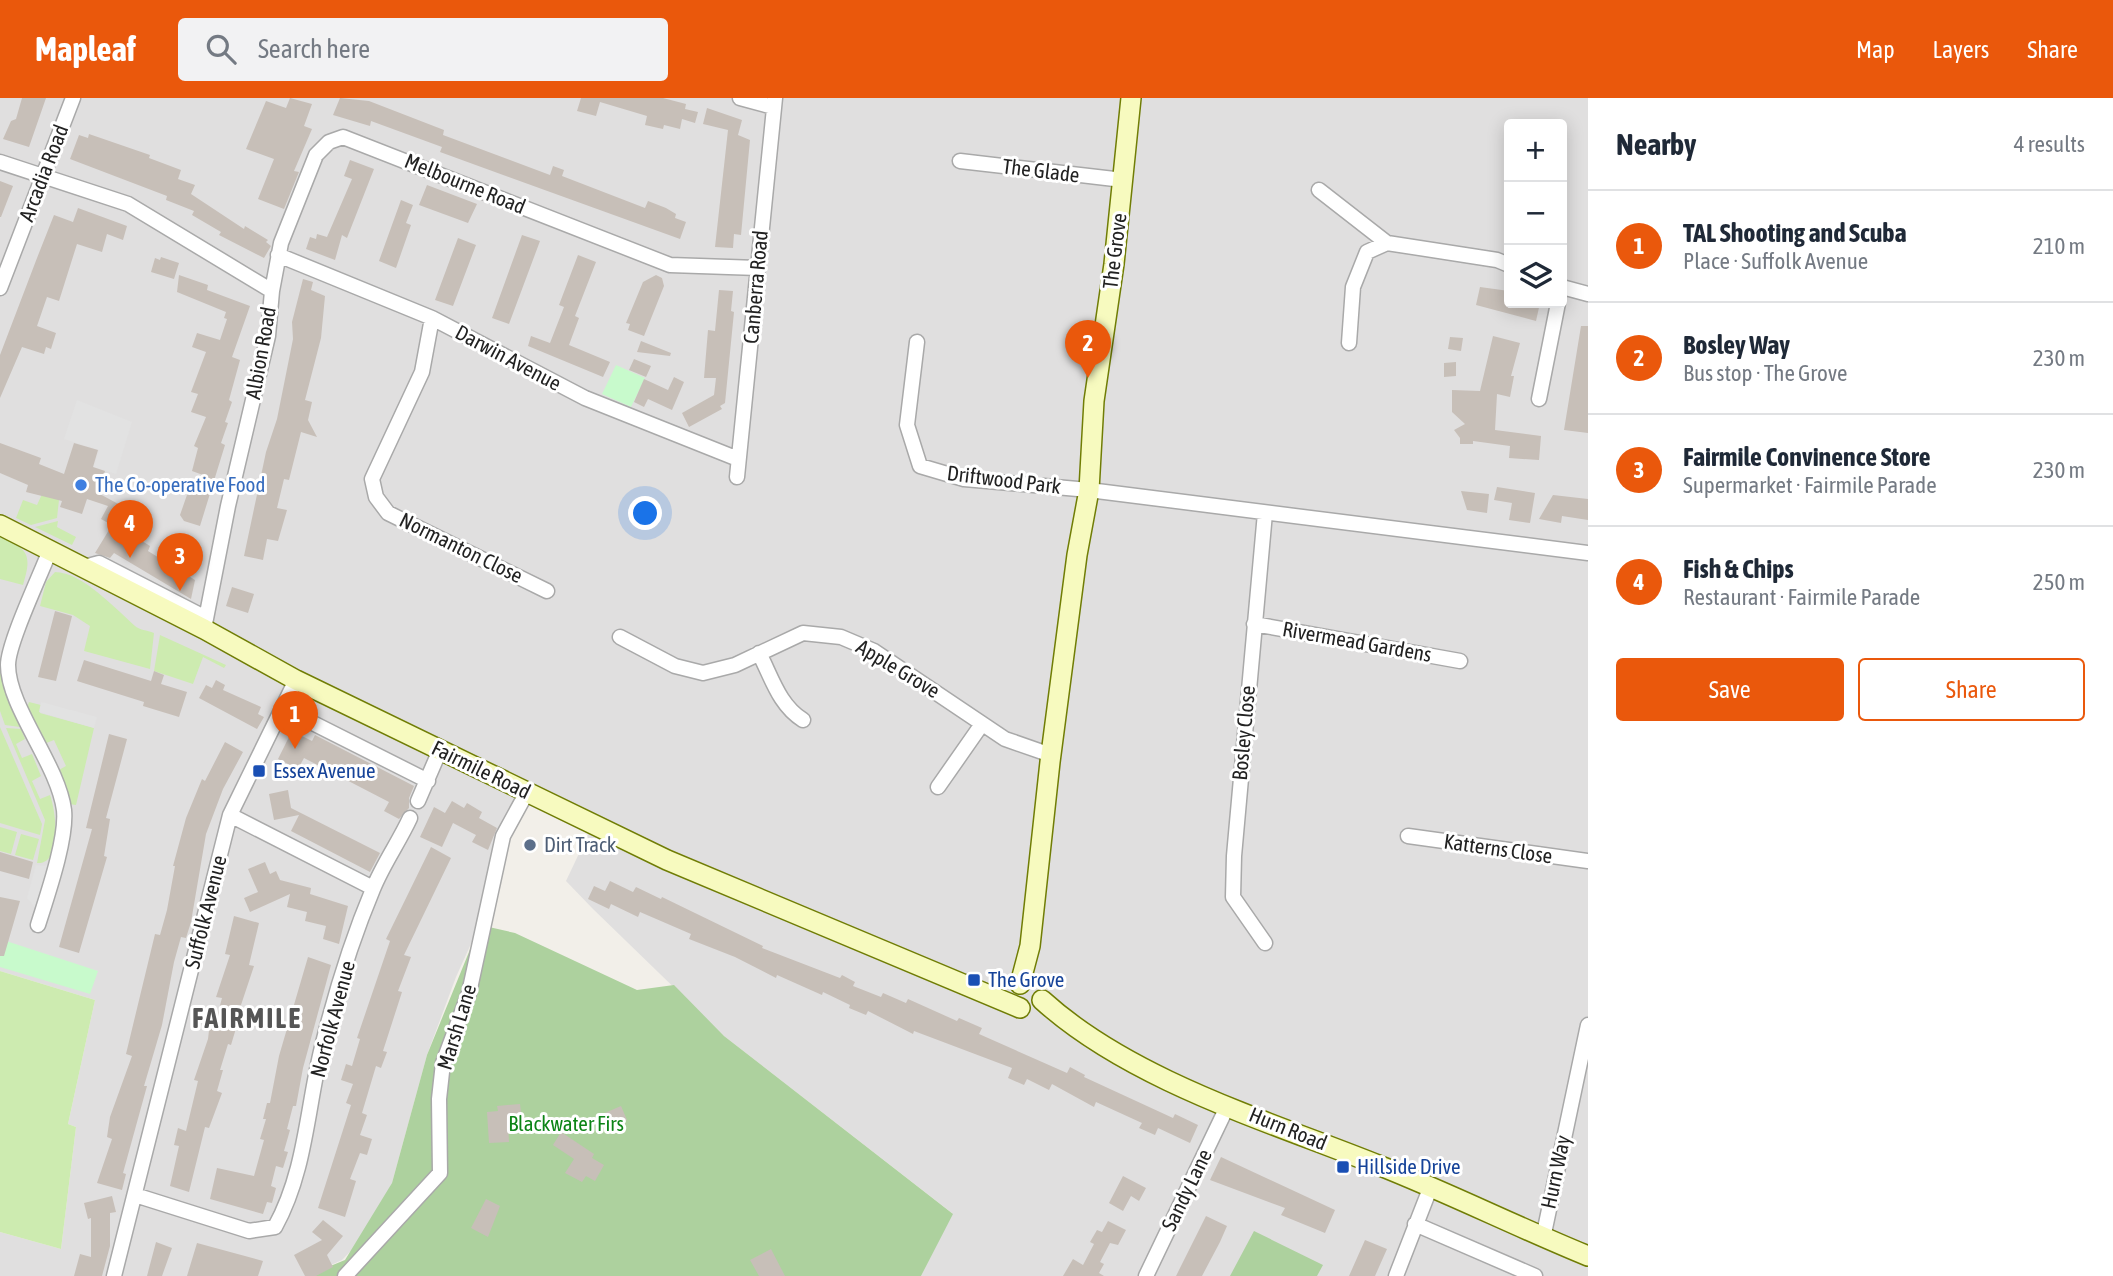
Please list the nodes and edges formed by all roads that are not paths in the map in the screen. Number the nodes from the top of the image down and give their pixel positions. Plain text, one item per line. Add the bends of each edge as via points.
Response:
1 (73, 98) edge
2 (740, 98) edge
3 (1131, 98) edge
4 (774, 103) edge
5 (960, 161) dead end
6 (0, 162) edge
7 (43, 176) junction
8 (1123, 180) junction
9 (1319, 190) dead end
10 (1387, 243) junction
11 (278, 255) junction
12 (1504, 263) edge
13 (758, 268) junction
14 (0, 288) edge
15 (1567, 288) edge
16 (272, 291) junction
17 (1588, 294) edge
18 (1557, 308) edge
19 (432, 318) junction
20 (917, 342) dead end
21 (1349, 343) dead end
22 (1539, 399) dead end
23 (738, 459) junction
24 (737, 477) dead end
25 (1089, 490) junction
26 (1265, 513) junction
27 (0, 525) edge
28 (50, 550) junction
29 (1588, 553) edge
30 (541, 584) dead end
31 (205, 623) junction
32 (1254, 624) junction
33 (620, 637) dead end
34 (759, 653) junction
35 (1460, 660) dead end
36 (296, 680) junction
37 (283, 708) junction
38 (803, 720) dead end
39 (982, 724) junction
40 (439, 750) junction
41 (1051, 755) junction
42 (428, 781) junction
43 (938, 787) dead end
44 (527, 792) junction
45 (418, 801) dead end
46 (230, 815) junction
47 (410, 818) dead end
48 (1408, 836) dead end
49 (1588, 861) edge
50 (373, 888) junction
51 (38, 925) dead end
52 (1265, 943) dead end
53 (1027, 996) junction
54 (1588, 1025) edge
55 (1228, 1105) junction
56 (1431, 1186) junction
57 (135, 1195) junction
58 (1415, 1224) junction
59 (1543, 1238) junction
60 (1588, 1256) edge
61 (114, 1276) edge
62 (345, 1276) edge
63 (1146, 1276) edge
64 (1396, 1276) edge
65 (1535, 1276) edge

1 - 7 street, Arcadia Road
2 - 4 street
3 - 8 main road, The Grove
4 - 13 street, Canberra Road
5 - 8 street, The Glade
6 - 7 street, Albion Road
7 - 14 street, Arcadia Road
7 - 16 street, Albion Road via 128,204
8 - 25 main road, The Grove via 1094,401
9 - 10 street
10 - 12 street
10 - 21 street via 1367,253 1353,286
11 - 13 street, Melbourne Road via 316,155 342,137 670,265
11 - 16 street, Melbourne Road
11 - 19 street, Darwin Avenue
13 - 23 street, Canberra Road
15 - 17 street
16 - 31 street, Albion Road via 268,336
18 - 22 street
19 - 23 street, Darwin Avenue via 584,398
19 - 30 street, Normanton Close via 422,372 372,479 376,496 388,513
20 - 25 street, Driftwood Park via 907,425 920,466 964,479
23 - 24 street, Canberra Road
25 - 26 street
25 - 41 main road, The Grove
26 - 29 street
26 - 32 street, Bosley Close
27 - 28 main road, Fairmile Road
28 - 31 main road, Fairmile Road
28 - 51 street via 8,665 14,692 64,811 53,875
31 - 36 main road, Fairmile Road
32 - 35 street, Rivermead Gardens
32 - 52 street, Bosley Close via 1233,897
33 - 34 street, Apple Grove via 691,672 716,670
34 - 38 street via 781,700
34 - 39 street, Apple Grove via 803,633 841,637 874,651
36 - 37 street, Suffolk Avenue
36 - 40 main road, Fairmile Road
37 - 42 street, Fairmile Road
37 - 46 street, Suffolk Avenue
39 - 41 street, Apple Grove via 1005,739
39 - 43 street
40 - 42 street
40 - 44 main road, Fairmile Road
41 - 53 main road, The Grove
42 - 45 street
44 - 53 main road, Fairmile Road via 667,860 973,991
44 - 62 street, Marsh Lane via 503,836 469,992 443,1063 440,1173
46 - 50 street
46 - 57 street, Suffolk Avenue
47 - 50 street, Norfolk Avenue
48 - 49 street, Katterns Close
50 - 57 street, Norfolk Avenue via 322,1047 300,1164 289,1202 275,1227 248,1231
53 - 55 main road, Hurn Road via 1119,1057
54 - 59 street, Hurn Way
55 - 56 main road, Hurn Road
55 - 63 street, Sandy Lane
56 - 58 street
56 - 59 main road, Hurn Road
57 - 61 street, Suffolk Avenue
58 - 64 street
58 - 65 street
59 - 60 main road, Hurn Road

